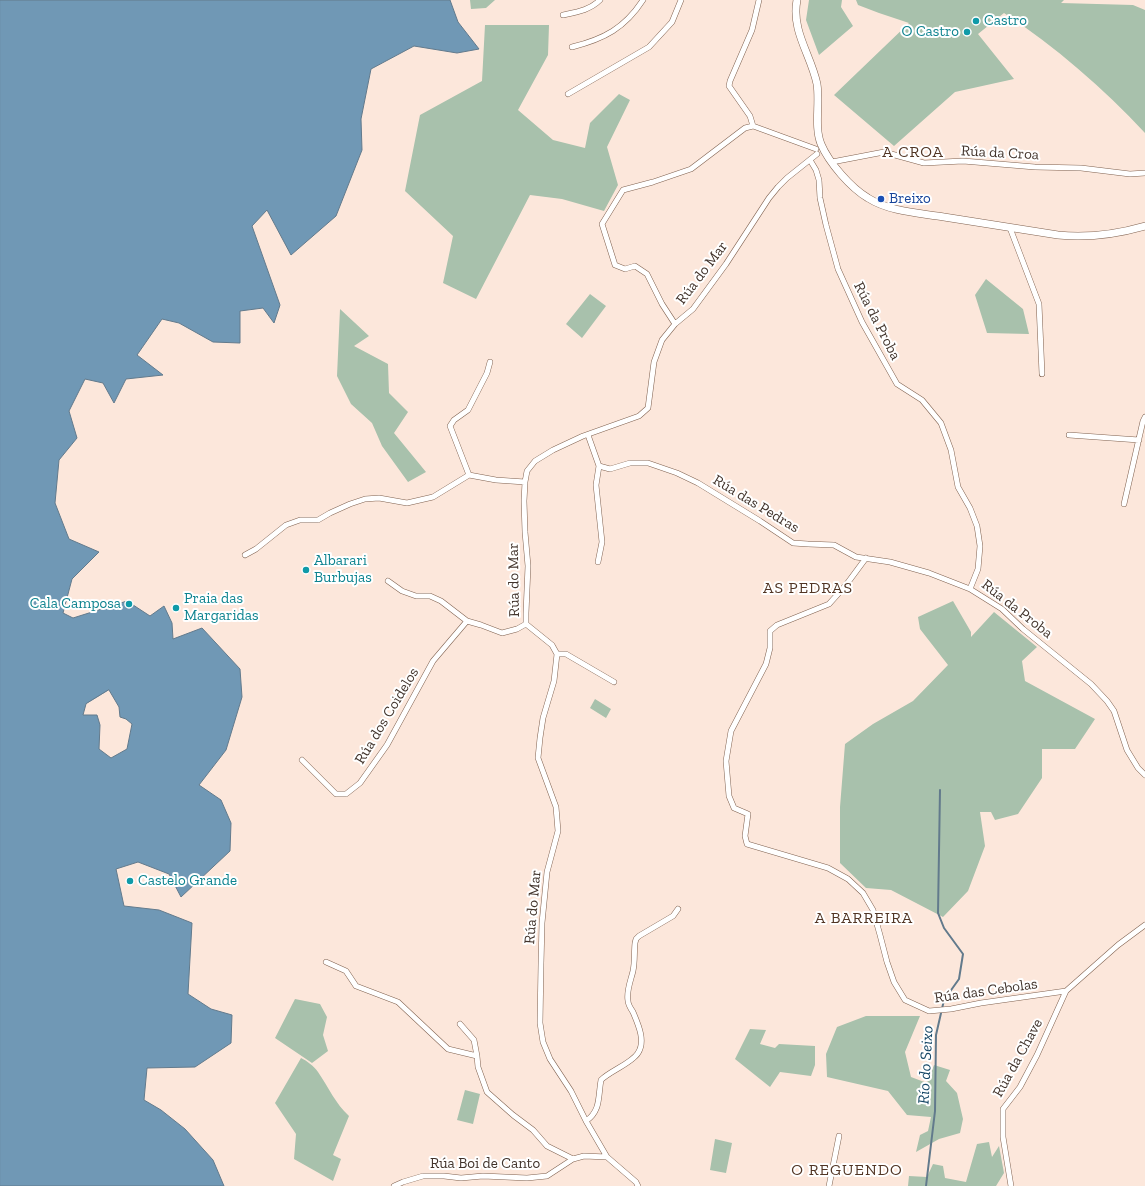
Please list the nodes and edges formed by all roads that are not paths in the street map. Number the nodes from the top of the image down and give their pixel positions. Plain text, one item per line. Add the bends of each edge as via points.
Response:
1 (600, 0) edge
2 (644, 0) edge
3 (682, 0) edge
4 (759, 0) edge
5 (797, 0) edge
6 (563, 15) dead end
7 (572, 47) dead end
8 (568, 94) dead end
9 (753, 126) junction
10 (818, 149) junction
11 (810, 160) junction
12 (832, 162) junction
13 (1145, 173) edge
14 (1145, 226) edge
15 (1010, 228) junction
16 (675, 324) junction
17 (490, 362) dead end
18 (1042, 374) dead end
19 (1145, 417) edge
20 (588, 435) junction
21 (1069, 435) dead end
22 (1139, 440) junction
23 (599, 466) junction
24 (469, 475) junction
25 (525, 482) junction
26 (1124, 504) dead end
27 (245, 555) dead end
28 (866, 558) junction
29 (598, 562) dead end
30 (388, 581) dead end
31 (970, 589) junction
32 (467, 622) junction
33 (526, 624) junction
34 (557, 654) junction
35 (614, 682) dead end
36 (302, 760) dead end
37 (1145, 775) edge
38 (678, 909) dead end
39 (1145, 925) edge
40 (326, 962) dead end
41 (1066, 991) junction
42 (460, 1024) dead end
43 (477, 1056) junction
44 (586, 1121) junction
45 (838, 1136) dead end
46 (607, 1157) junction
47 (573, 1159) junction
48 (394, 1186) edge
49 (638, 1186) edge
50 (829, 1186) edge
51 (1012, 1186) edge

1 - 6 street via 583,11
2 - 7 street via 626,22 610,34
3 - 8 street via 672,22 649,47
4 - 9 street via 752,30 729,86 750,116
5 - 10 main road via 797,30 818,92
9 - 10 street
9 - 16 street via 745,128 691,169 622,190 602,224 615,265 625,269 635,266 646,274
10 - 11 street, Rúa do Mar
10 - 12 main road via 827,154
11 - 16 street, Rúa do Mar via 778,187 693,309
11 - 31 street, Rúa da Proba via 819,180 820,198 838,269 862,322 897,384 922,400 941,423 951,450 958,487 977,526 980,546 978,569
12 - 13 street, Rúa da Croa via 884,152 924,163 963,161
12 - 15 main road via 853,187 881,204 916,213
14 - 15 main road via 1108,234 1073,236
15 - 18 street via 1039,304
16 - 20 street, Rúa do Mar via 662,340 654,362 648,408 639,416
17 - 24 street via 468,410 450,426
19 - 22 street
20 - 23 street
20 - 25 street, Rúa do Mar via 535,461 527,471
21 - 22 street
22 - 26 street
23 - 28 street, Rúa das Pedras via 610,469 630,463 648,463 677,473 704,487 793,543 834,545
23 - 29 street via 596,484 602,542
24 - 25 street
24 - 27 street via 433,497 408,503 380,498 365,499 318,520 300,520 286,525
25 - 33 street, Rúa do Mar via 528,566
28 - 31 street, Rúa das Pedras via 929,573
28 - 41 street, Rúa das Cebolas via 830,604 777,625 770,631 770,648 766,664 731,731 726,761 729,796 734,808 748,814 745,836 747,844 828,868 848,879 863,892 872,910 894,982 905,1000 929,1011
30 - 32 street via 402,591 416,596 430,596 441,601
31 - 37 street, Rúa da Proba via 1002,609 1107,700 1114,711 1126,750
32 - 33 street via 502,633
32 - 36 street, Rúa dos Coidelos via 433,661 387,745 360,783 346,794 336,794
33 - 34 street, Rúa do Mar via 552,645
34 - 35 street via 566,654
34 - 44 street, Rúa do Mar via 554,681 543,718 538,758 556,807 558,831 547,872 542,924 540,1023 543,1042 550,1059 571,1091
38 - 44 street via 673,916 636,939 628,1001 641,1035 639,1052 601,1080 598,1104 593,1116
39 - 41 street
40 - 43 street via 346,971 356,986 398,1002 448,1048
41 - 51 street, Rúa da Chave via 1037,1055 1020,1087 1004,1109 1003,1137
42 - 43 street via 474,1040
43 - 47 street via 487,1092 533,1130 547,1146
44 - 46 street, Rúa do Mar
45 - 50 street
46 - 47 street via 584,1156
46 - 49 street, Rúa do Mar
47 - 48 street, Rúa Boi de Canto via 547,1176 423,1176

